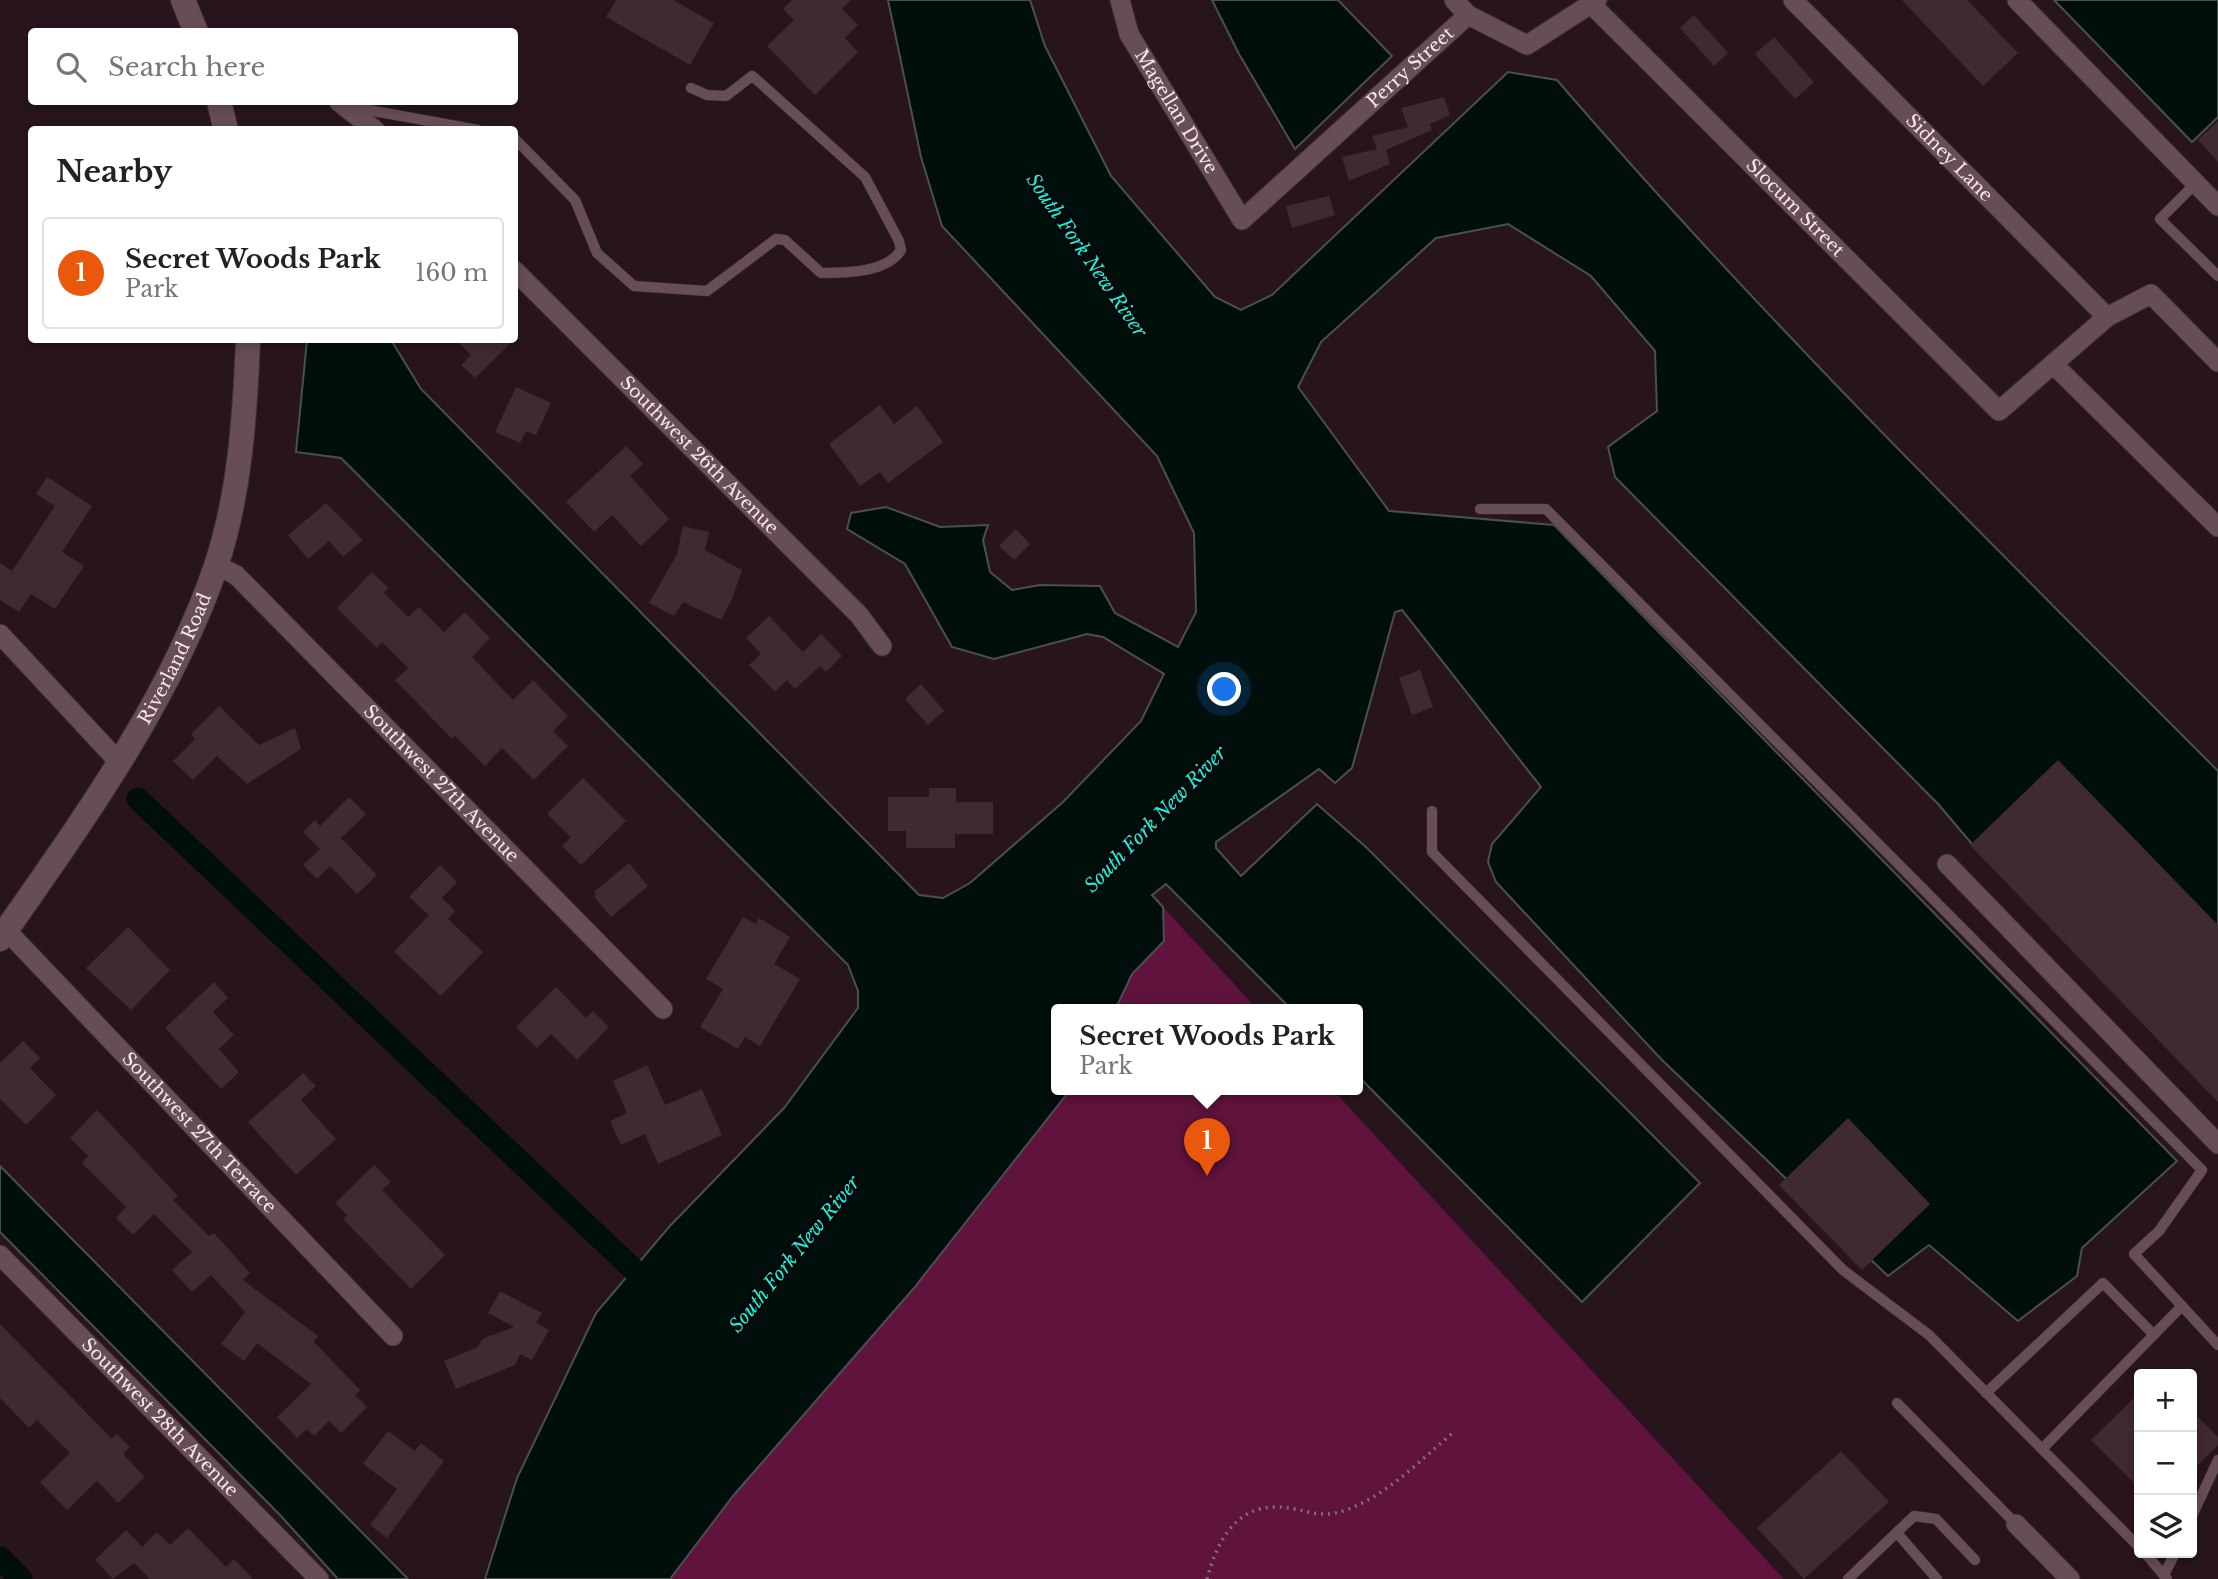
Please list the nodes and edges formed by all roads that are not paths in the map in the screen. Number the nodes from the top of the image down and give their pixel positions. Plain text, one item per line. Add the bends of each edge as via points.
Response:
1 (183, 0) edge
2 (1120, 0) edge
3 (1454, 0) edge
4 (1793, 0) edge
5 (2017, 0) edge
6 (1595, 3) edge
7 (1468, 16) junction
8 (194, 28) edge
9 (691, 88) dead end
10 (220, 105) edge
11 (343, 105) edge
12 (347, 105) edge
13 (225, 126) edge
14 (370, 126) edge
15 (457, 126) edge
16 (518, 142) edge
17 (2196, 183) junction
18 (2218, 206) edge
19 (1242, 220) joint
20 (518, 274) edge
21 (2218, 276) edge
22 (2107, 317) junction
23 (248, 343) edge
24 (2218, 362) edge
25 (2053, 364) junction
26 (1480, 509) dead end
27 (2218, 527) edge
28 (216, 565) junction
29 (0, 634) edge
30 (882, 646) dead end
31 (118, 761) junction
32 (1432, 811) dead end
33 (1947, 864) dead end
34 (3, 934) edge
35 (663, 1009) dead end
36 (2218, 1144) edge
37 (0, 1255) edge
38 (2182, 1306) junction
39 (2154, 1335) junction
40 (393, 1336) dead end
41 (2218, 1345) edge
42 (1986, 1393) junction
43 (1897, 1403) dead end
44 (2042, 1449) junction
45 (2218, 1460) edge
46 (2197, 1505) edge
47 (2016, 1524) joint
48 (1897, 1533) junction
49 (2134, 1542) edge
50 (2150, 1558) edge
51 (2173, 1558) edge
52 (1975, 1560) dead end
53 (2166, 1576) edge
54 (1855, 1577) edge
55 (319, 1579) edge
56 (1937, 1579) edge
57 (2070, 1579) edge

1 - 8 street
2 - 19 street, Magellan Drive via 1129,34
3 - 7 street
4 - 22 street, Sidney Lane
5 - 17 street
6 - 7 street, Perry Street via 1527,45
6 - 25 street, Slocum Street via 1999,411
7 - 19 street, Perry Street
9 - 16 lane via 726,96 751,76 757,80 865,177 900,241 898,256 850,272 821,273 785,240 776,239 706,291 634,286 597,253 575,200
10 - 13 street
11 - 14 street
12 - 15 lane
17 - 18 street
17 - 21 lane via 2160,219
20 - 30 street, Southwest 26th Avenue via 859,615
22 - 24 street via 2151,293
22 - 25 street
23 - 28 street, Riverland Road via 244,421
25 - 27 street
26 - 38 lane via 1546,509 2202,1171 2159,1231 2134,1254
28 - 31 street, Riverland Road via 170,674
28 - 35 street, Southwest 27th Avenue via 236,575
29 - 31 street
31 - 34 street, Riverland Road
32 - 42 lane via 1432,852 1843,1270 1929,1335
33 - 36 street
34 - 40 street, Southwest 27th Terrace
37 - 55 street, Southwest 28th Avenue
38 - 39 lane
38 - 41 lane
39 - 42 lane via 2103,1283
39 - 44 lane
42 - 44 lane
43 - 47 lane
44 - 49 lane
45 - 46 lane
47 - 57 street
48 - 52 lane via 1913,1516 1936,1519
48 - 54 lane
48 - 56 lane
50 - 53 lane
51 - 53 lane

